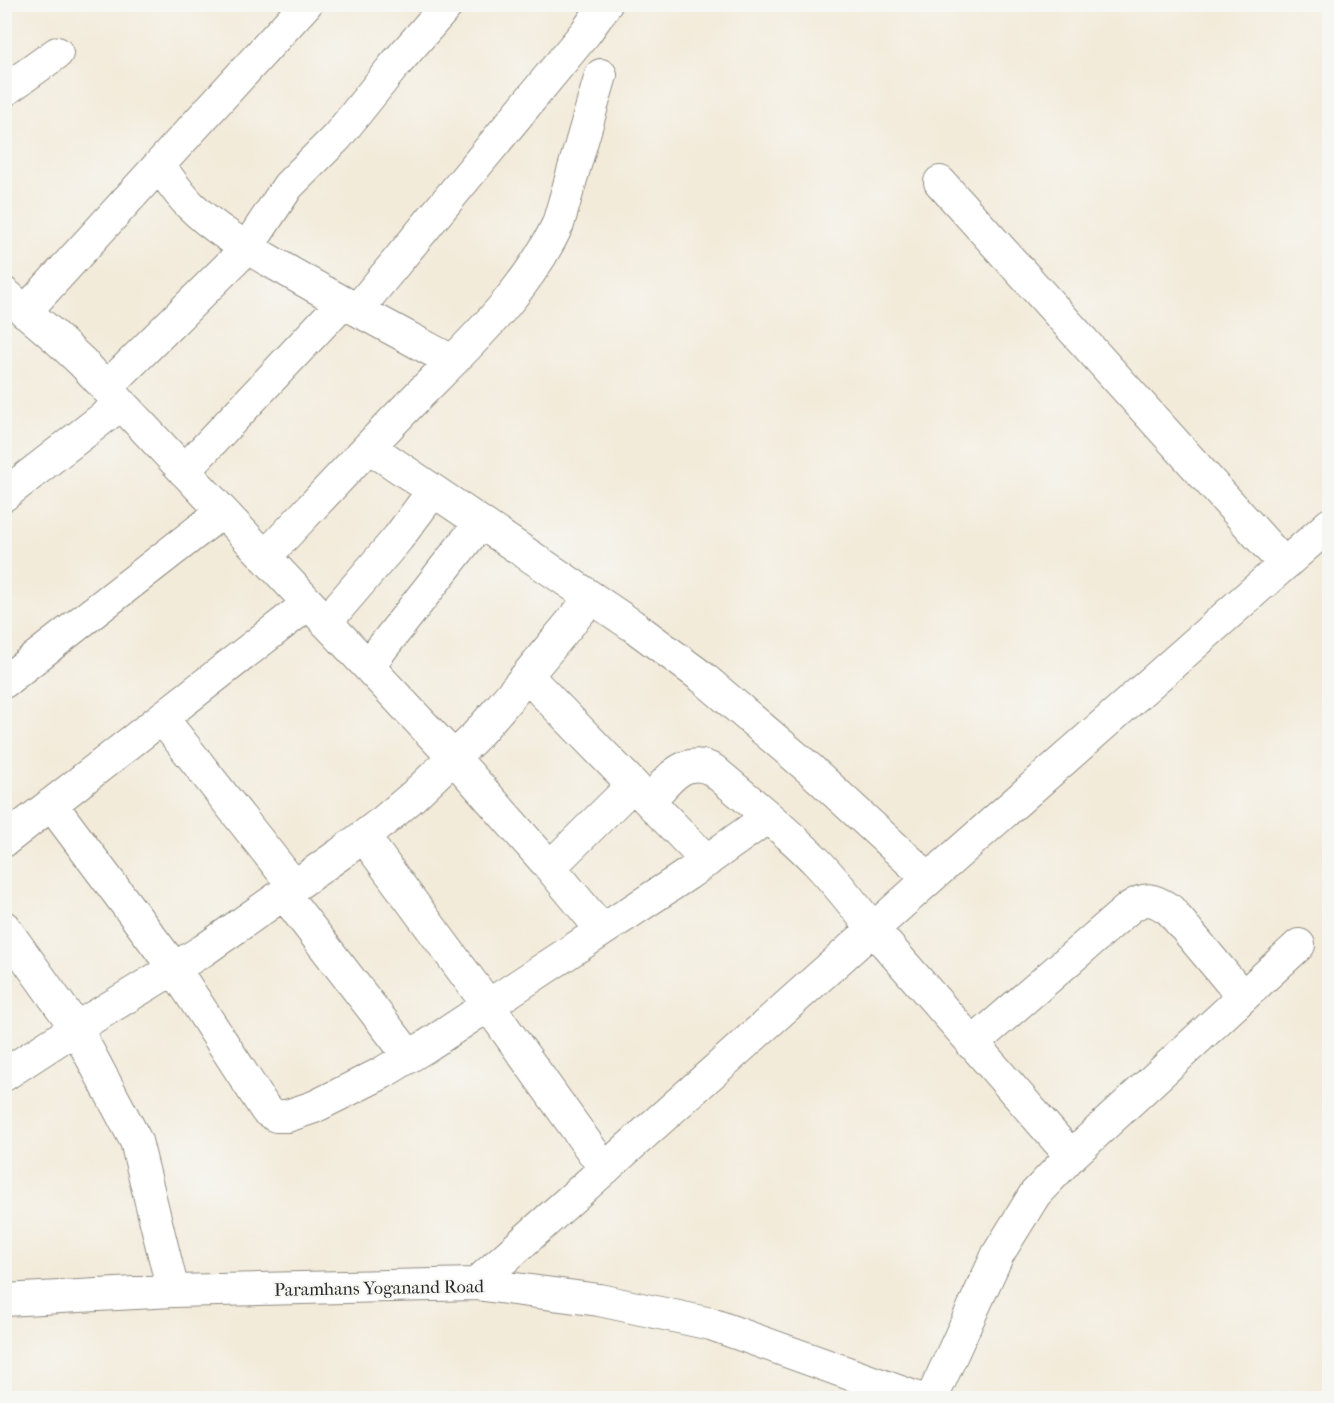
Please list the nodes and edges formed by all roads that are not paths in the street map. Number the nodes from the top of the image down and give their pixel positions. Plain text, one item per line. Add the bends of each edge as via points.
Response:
1 (306, 4) edge
2 (448, 4) edge
3 (606, 4) edge
4 (57, 53) dead end
5 (600, 75) dead end
6 (4, 91) edge
7 (159, 165) junction
8 (940, 182) dead end
9 (247, 248) junction
10 (15, 303) edge
11 (349, 306) junction
12 (452, 361) junction
13 (114, 396) junction
14 (369, 447) junction
15 (184, 471) junction
16 (432, 491) junction
17 (4, 495) edge
18 (222, 512) junction
19 (480, 523) junction
20 (1329, 524) edge
21 (264, 557) junction
22 (1284, 564) junction
23 (591, 598) junction
24 (317, 613) junction
25 (368, 666) junction
26 (527, 676) junction
27 (4, 682) edge
28 (162, 718) junction
29 (454, 758) junction
30 (641, 793) junction
31 (51, 804) junction
32 (768, 817) junction
33 (364, 837) junction
34 (4, 841) edge
35 (707, 861) junction
36 (550, 867) junction
37 (929, 879) junction
38 (289, 890) junction
39 (873, 929) junction
40 (5, 930) edge
41 (602, 930) junction
42 (1299, 945) dead end
43 (174, 968) junction
44 (1243, 997) junction
45 (488, 1005) junction
46 (76, 1028) junction
47 (972, 1044) junction
48 (409, 1056) junction
49 (4, 1075) edge
50 (1071, 1156) junction
51 (605, 1169) junction
52 (476, 1284) junction
53 (173, 1291) junction
54 (4, 1300) edge
55 (916, 1398) edge
56 (932, 1398) edge

1 - 7 street
2 - 9 street via 337,137 288,186
3 - 11 street
4 - 6 street
5 - 12 street via 565,204 549,243 507,302
7 - 9 street via 188,204
7 - 10 street
8 - 22 street
9 - 11 street
9 - 13 street
10 - 13 street
11 - 12 street
11 - 15 street
12 - 14 street
13 - 15 street
13 - 17 street
14 - 16 street
14 - 21 street
15 - 18 street
16 - 19 street
16 - 24 street via 398,538
18 - 21 street
18 - 27 street
19 - 23 street
19 - 25 street
20 - 22 street
21 - 24 street
22 - 37 street
23 - 26 street
23 - 37 street via 702,678
24 - 25 street
24 - 28 street
25 - 29 street
26 - 29 street
26 - 30 street
28 - 31 street
28 - 38 street
29 - 33 street
29 - 36 street
30 - 32 street via 686,766 705,766
30 - 35 street
30 - 36 street
31 - 34 street
31 - 43 street
32 - 35 street
32 - 39 street via 816,862
33 - 38 street
33 - 45 street
35 - 41 street
36 - 41 street
37 - 39 street
38 - 43 street
38 - 48 street
39 - 47 street
39 - 51 street
40 - 46 street
41 - 45 street
42 - 44 street
43 - 46 street
43 - 48 street via 257,1098 276,1116 314,1107
44 - 47 street via 1170,910 1150,900 1138,902
44 - 50 street
45 - 48 street
45 - 51 street
46 - 49 street
46 - 53 street via 136,1141
47 - 50 street
50 - 56 street via 1035,1194 998,1254
51 - 52 street
52 - 53 street, Paramhans Yoganand Road
52 - 55 street, Paramhans Yoganand Road via 599,1300 711,1324
53 - 54 street, Paramhans Yoganand Road

